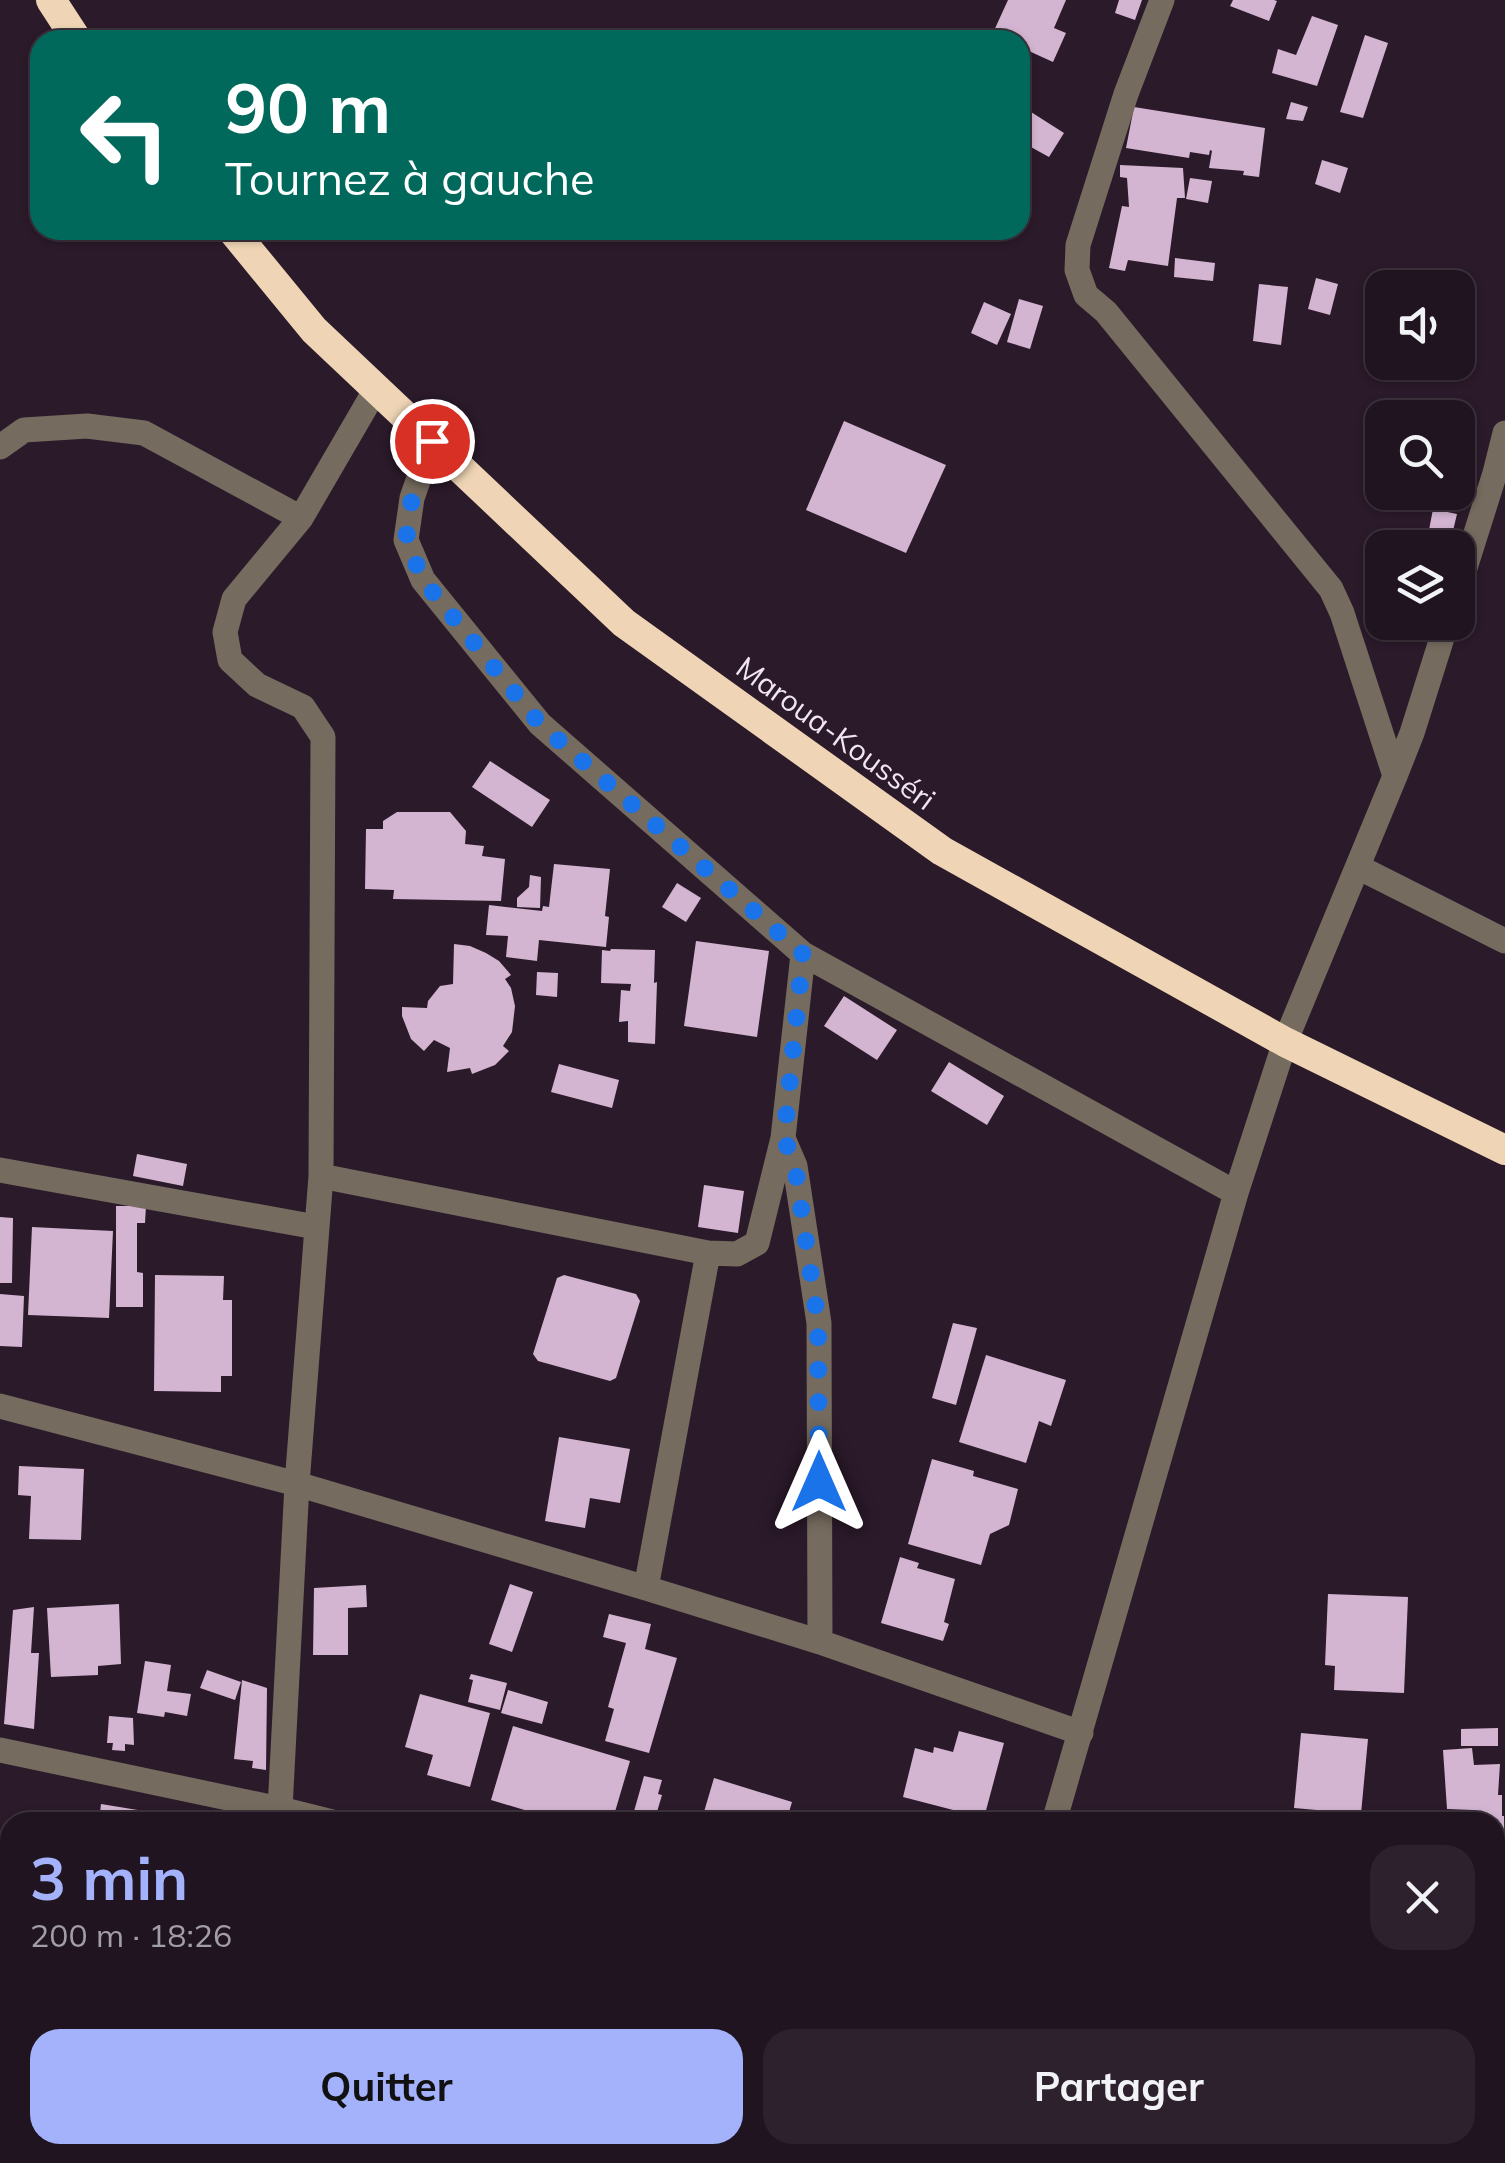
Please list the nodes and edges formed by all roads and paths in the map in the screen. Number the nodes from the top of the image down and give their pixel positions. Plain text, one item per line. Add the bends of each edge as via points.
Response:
1 (51, 0) edge
2 (1162, 0) edge
3 (70, 30) edge
4 (240, 240) edge
5 (376, 388) junction
6 (1505, 433) edge
7 (432, 441) junction
8 (0, 447) edge
9 (301, 518) junction
10 (1475, 536) edge
11 (1441, 640) edge
12 (1395, 776) junction
13 (1358, 867) junction
14 (1505, 940) edge
15 (803, 954) junction
16 (1285, 1042) junction
17 (784, 1138) junction
18 (1505, 1150) edge
19 (0, 1170) edge
20 (321, 1176) junction
21 (1236, 1193) junction
22 (316, 1226) junction
23 (708, 1253) junction
24 (0, 1406) edge
25 (297, 1484) junction
26 (646, 1588) junction
27 (820, 1642) junction
28 (1081, 1733) junction
29 (0, 1750) edge
30 (280, 1810) junction
31 (289, 1812) edge
32 (1057, 1812) edge

1 - 3 highway
2 - 12 street via 1078,246 1077,270 1086,295 1332,590
4 - 5 highway, Maroua-Kousséri via 314,330
5 - 7 highway, Maroua-Kousséri
5 - 9 street
6 - 10 street
7 - 15 street via 406,540 423,580 540,724
7 - 16 highway, Maroua-Kousséri via 624,623 926,840
8 - 9 street via 24,430 87,426 144,433
9 - 20 street via 234,599 225,632 230,660 256,684 303,706 323,736
11 - 12 street
12 - 13 street
13 - 14 street
13 - 16 street
15 - 17 street
15 - 21 street
16 - 18 highway, Maroua-Kousséri
16 - 21 street
17 - 23 street via 757,1242 737,1254
17 - 27 street via 795,1166 818,1323
19 - 22 street
20 - 22 street
20 - 23 street
21 - 28 street
22 - 25 street
23 - 26 street
24 - 25 street
25 - 26 street
25 - 30 street
26 - 27 street
27 - 28 street
28 - 32 street
29 - 30 street
30 - 31 street

